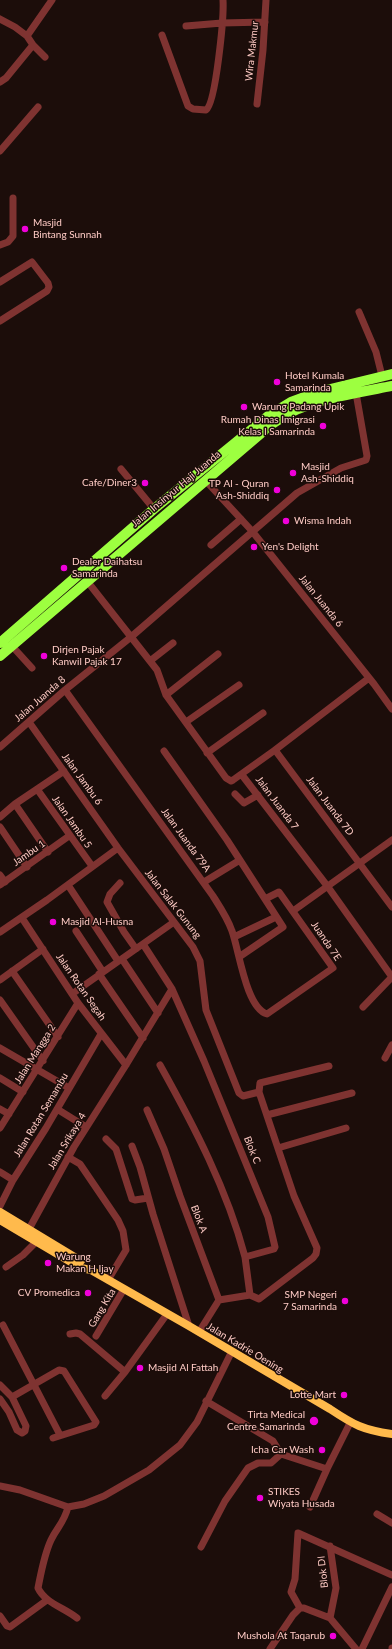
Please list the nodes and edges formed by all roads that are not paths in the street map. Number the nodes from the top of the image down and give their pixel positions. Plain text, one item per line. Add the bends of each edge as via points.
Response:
1 (52, 0) edge
2 (223, 0) edge
3 (266, 0) edge
4 (0, 19) edge
5 (265, 22) junction
6 (222, 23) junction
7 (186, 26) dead end
8 (162, 35) dead end
9 (27, 36) junction
10 (33, 45) junction
11 (46, 57) dead end
12 (0, 82) edge
13 (257, 104) dead end
14 (38, 107) dead end
15 (0, 151) edge
16 (13, 198) dead end
17 (0, 245) edge
18 (0, 282) edge
19 (359, 312) dead end
20 (0, 321) edge
21 (387, 375) edge
22 (392, 386) edge
23 (356, 393) junction
24 (121, 469) dead end
25 (205, 480) junction
26 (154, 509) junction
27 (241, 519) junction
28 (252, 531) junction
29 (211, 545) dead end
30 (87, 581) junction
31 (131, 637) junction
32 (0, 643) edge
33 (173, 643) dead end
34 (12, 646) junction
35 (218, 654) dead end
36 (0, 656) edge
37 (150, 661) junction
38 (32, 668) dead end
39 (369, 678) junction
40 (239, 685) dead end
41 (65, 690) junction
42 (166, 695) junction
43 (392, 709) edge
44 (263, 712) dead end
45 (29, 722) junction
46 (186, 722) junction
47 (0, 746) edge
48 (275, 750) junction
49 (164, 751) dead end
50 (207, 753) junction
51 (64, 771) junction
52 (242, 775) junction
53 (37, 789) junction
54 (235, 794) dead end
55 (258, 795) junction
56 (16, 804) junction
57 (0, 817) edge
58 (0, 827) edge
59 (69, 836) junction
60 (392, 840) edge
61 (118, 848) junction
62 (48, 852) junction
63 (240, 860) junction
64 (361, 864) junction
65 (92, 866) junction
66 (27, 867) junction
67 (0, 875) edge
68 (204, 882) junction
69 (120, 883) dead end
70 (2, 884) edge
71 (68, 885) junction
72 (328, 887) junction
73 (265, 899) junction
74 (392, 907) edge
75 (293, 911) junction
76 (276, 917) junction
77 (22, 918) junction
78 (174, 922) junction
79 (0, 930) edge
80 (76, 931) dead end
81 (234, 937) junction
82 (143, 944) junction
83 (43, 949) junction
84 (136, 949) junction
85 (240, 957) junction
86 (120, 960) junction
87 (12, 972) junction
88 (101, 973) junction
89 (392, 977) edge
90 (0, 980) edge
91 (172, 989) junction
92 (72, 994) junction
93 (0, 1000) edge
94 (78, 1003) junction
95 (363, 1007) dead end
96 (3, 1010) edge
97 (158, 1013) junction
98 (264, 1013) joint
99 (101, 1034) junction
100 (58, 1037) junction
101 (143, 1038) junction
102 (392, 1045) edge
103 (0, 1048) edge
104 (385, 1058) dead end
105 (43, 1061) junction
106 (160, 1065) dead end
107 (126, 1066) junction
108 (329, 1066) dead end
109 (37, 1070) junction
110 (0, 1078) edge
111 (69, 1088) junction
112 (23, 1092) junction
113 (259, 1092) junction
114 (352, 1093) dead end
115 (0, 1109) edge
116 (57, 1109) junction
117 (147, 1110) dead end
118 (9, 1114) junction
119 (268, 1115) junction
120 (86, 1127) junction
121 (0, 1128) edge
122 (346, 1128) dead end
123 (106, 1139) dead end
124 (132, 1146) dead end
125 (278, 1148) junction
126 (68, 1157) junction
127 (0, 1172) edge
128 (13, 1180) junction
129 (148, 1198) junction
130 (0, 1206) edge
131 (0, 1212) edge
132 (0, 1220) edge
133 (29, 1229) junction
134 (37, 1241) junction
135 (245, 1257) junction
136 (6, 1267) dead end
137 (91, 1270) junction
138 (108, 1280) junction
139 (124, 1289) junction
140 (250, 1295) junction
141 (219, 1300) junction
142 (167, 1314) junction
143 (3, 1324) dead end
144 (189, 1326) junction
145 (199, 1332) junction
146 (70, 1334) dead end
147 (96, 1336) dead end
148 (232, 1351) junction
149 (125, 1372) junction
150 (35, 1384) junction
151 (0, 1385) edge
152 (104, 1396) dead end
153 (12, 1397) junction
154 (0, 1399) edge
155 (206, 1401) junction
156 (350, 1422) junction
157 (392, 1434) edge
158 (60, 1435) junction
159 (53, 1438) dead end
160 (282, 1454) junction
161 (327, 1469) junction
162 (0, 1486) edge
163 (68, 1507) junction
164 (310, 1507) dead end
165 (377, 1514) dead end
166 (392, 1523) edge
167 (330, 1546) junction
168 (201, 1547) dead end
169 (392, 1575) edge
170 (392, 1587) edge
171 (47, 1600) junction
172 (300, 1608) junction
173 (0, 1616) edge
174 (77, 1618) dead end
175 (330, 1618) junction
176 (270, 1649) edge
177 (356, 1649) edge
178 (362, 1649) edge

1 - 9 street
2 - 6 street
3 - 5 street, Wira Makmur
4 - 9 street
5 - 6 street
5 - 13 street, Wira Makmur
6 - 7 street
6 - 8 street via 212,97 206,110 188,106
9 - 10 street
10 - 11 street
10 - 12 street
14 - 15 street
16 - 17 street via 13,236 10,241
18 - 20 street via 32,262 49,287 47,291
19 - 21 street
21 - 26 highway, Jalan Insinyur Haji Juanda via 318,392 280,408
22 - 23 highway, Jalan Insinyur Haji Juanda
23 - 25 highway, Jalan Insinyur Haji Juanda via 312,404 287,415 272,424
23 - 28 street via 366,460 341,468 308,485
24 - 26 street
25 - 27 street, Jalan Juanda 6
25 - 30 highway, Jalan Insinyur Haji Juanda
26 - 32 highway, Jalan Insinyur Haji Juanda
27 - 28 street, Jalan Juanda 6
27 - 29 street
28 - 31 street
28 - 39 street, Jalan Juanda 6
30 - 31 street, Jalan Juanda 7
30 - 34 highway, Jalan Insinyur Haji Juanda
31 - 37 street, Jalan Juanda 7
31 - 41 street, Jalan Juanda 8
33 - 37 street
34 - 36 highway, Jalan Insinyur Haji Juanda
34 - 38 street
35 - 42 street
37 - 42 street, Jalan Juanda 7 via 159,673
39 - 43 street, Jalan Juanda 6
39 - 48 street
40 - 46 street
41 - 45 street, Jalan Juanda 8
41 - 68 street, Jalan Juanda 79A
42 - 46 street, Jalan Juanda 7
44 - 50 street
45 - 47 street, Jalan Juanda 8
45 - 51 street, Jalan Jambu 6
46 - 50 street, Jalan Juanda 7
48 - 52 street
48 - 64 street, Jalan Juanda 7D
49 - 63 street
50 - 52 street, Jalan Juanda 7 via 228,780
51 - 53 street
51 - 61 street, Jalan Jambu 6
52 - 55 street, Jalan Juanda 7
53 - 56 street
53 - 59 street, Jalan Jambu 5
54 - 55 street via 244,803
55 - 72 street, Jalan Juanda 7
56 - 57 street
56 - 62 street
58 - 66 street
59 - 62 street, Jambu 1
59 - 65 street, Jalan Jambu 5
60 - 64 street
61 - 65 street
61 - 78 street, Jalan Salak Gunung
62 - 66 street, Jambu 1
63 - 68 street
63 - 73 street
64 - 72 street
64 - 74 street, Jalan Juanda 7D
65 - 71 street
66 - 70 street, Jambu 1
67 - 70 street
68 - 81 street, Jalan Juanda 79A
69 - 84 street via 110,894 107,902
71 - 77 street
71 - 86 street
72 - 75 street
72 - 89 street, Jalan Juanda 7
73 - 75 street via 279,892
73 - 76 street
75 - 98 street, Juanda 7E via 333,968 267,1014
76 - 81 street
76 - 85 street via 283,927
77 - 79 street
77 - 83 street, Jalan Rotan Segah
78 - 82 street
78 - 113 street, Jalan Salak Gunung via 197,953 206,1010 239,1092 243,1096
80 - 88 street
81 - 85 street, Jalan Juanda 79A
82 - 84 street
82 - 91 street
83 - 87 street
83 - 92 street, Jalan Rotan Segah
84 - 86 street
85 - 98 street, Jalan Juanda 79A via 246,986
86 - 88 street
86 - 97 street
87 - 90 street
87 - 100 street
88 - 92 street
88 - 101 street
89 - 95 street
91 - 97 street, Jalan Srikaya 4
91 - 135 street, Blok C via 246,1162 276,1244 274,1249
92 - 94 street, Jalan Rotan Segah
93 - 96 street
94 - 99 street, Jalan Rotan Segah
94 - 100 street, Jalan Mangga 2
96 - 105 street
97 - 101 street, Jalan Srikaya 4
99 - 107 street, Jalan Rotan Segah
99 - 111 street, Jalan Rotan Semambu
100 - 105 street, Jalan Mangga 2
101 - 107 street, Jalan Srikaya 4
102 - 104 street
103 - 109 street
105 - 109 street, Jalan Mangga 2
106 - 135 street via 186,1112 220,1185 234,1218
107 - 120 street, Jalan Srikaya 4
108 - 113 street via 260,1083
109 - 111 street
109 - 112 street, Jalan Mangga 2
110 - 112 street
111 - 116 street, Jalan Rotan Semambu
112 - 118 street, Jalan Mangga 2
113 - 119 street
114 - 119 street
115 - 118 street
116 - 120 street
116 - 128 street, Jalan Rotan Semambu
117 - 141 street, Blok A via 164,1149
118 - 121 street, Jalan Mangga 2
119 - 125 street
120 - 126 street, Jalan Srikaya 4
122 - 125 street
123 - 129 street via 116,1149 132,1199
124 - 129 street
125 - 140 street via 294,1196 317,1251 313,1258 259,1299
126 - 133 street, Jalan Srikaya 4
126 - 138 street via 80,1164 123,1231 126,1250
127 - 128 street
128 - 130 street, Jalan Rotan Semambu
129 - 144 street
131 - 133 main road, Jalan Kadrie Oening
132 - 134 main road, Jalan Kadrie Oening
133 - 137 main road, Jalan Kadrie Oening
134 - 136 street
134 - 137 main road, Jalan Kadrie Oening via 81,1268
135 - 140 street
137 - 138 main road, Jalan Kadrie Oening
138 - 139 main road, Jalan Kadrie Oening
139 - 142 main road, Jalan Kadrie Oening
139 - 147 street, Gang Kita
140 - 141 street
141 - 145 street
142 - 144 main road, Jalan Kadrie Oening
142 - 149 street
143 - 150 street
144 - 145 main road, Jalan Kadrie Oening
145 - 148 main road, Jalan Kadrie Oening
146 - 149 street via 80,1334
148 - 155 street
148 - 156 main road, Jalan Kadrie Oening
149 - 152 street
150 - 153 street
150 - 158 street
150 - 158 street via 59,1370 64,1371 96,1422 94,1425
151 - 153 street
153 - 154 street via 26,1426 22,1433 14,1427 9,1412
155 - 160 street via 272,1441
155 - 163 street via 187,1436 149,1470 104,1496
156 - 157 main road, Jalan Kadrie Oening via 366,1430
156 - 161 street
158 - 159 street
160 - 161 street
160 - 168 street via 271,1463 258,1463 248,1468 226,1501
161 - 164 street
162 - 163 street via 20,1490
163 - 171 street via 64,1520 48,1547 38,1588
165 - 166 street
167 - 169 street
167 - 172 street via 298,1533 295,1579 291,1592
167 - 175 street, Blok DI via 336,1588
170 - 178 street
171 - 173 street via 10,1627
171 - 174 street
172 - 175 street
172 - 176 street
175 - 177 street

